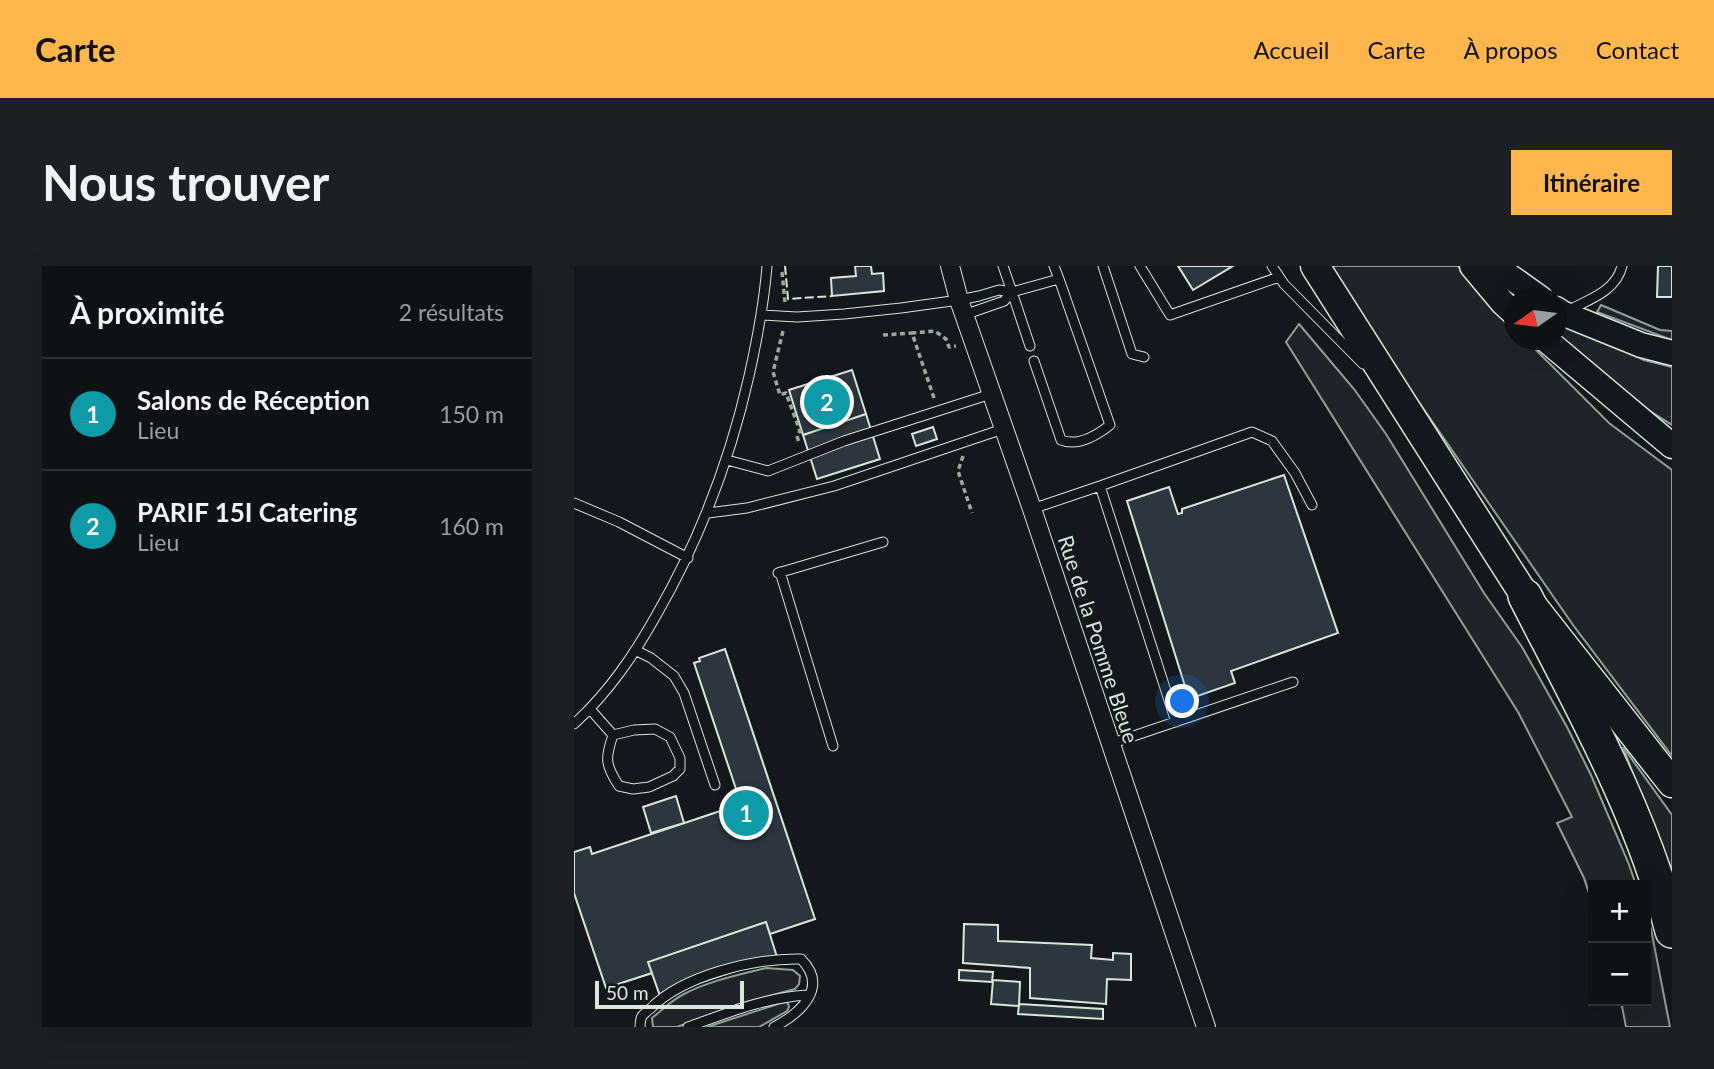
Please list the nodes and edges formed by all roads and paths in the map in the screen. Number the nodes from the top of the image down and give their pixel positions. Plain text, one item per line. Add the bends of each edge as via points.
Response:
1 (767, 266) edge
2 (782, 266) edge
3 (950, 266) edge
4 (1003, 266) edge
5 (1054, 266) edge
6 (1103, 266) edge
7 (1140, 266) edge
8 (1272, 266) edge
9 (1315, 266) edge
10 (1472, 266) edge
11 (1499, 266) edge
12 (1622, 266) edge
13 (1279, 277) junction
14 (1059, 279) junction
15 (1524, 287) edge
16 (1012, 292) junction
17 (1504, 304) edge
18 (962, 307) junction
19 (1567, 308) edge
20 (762, 314) junction
21 (1567, 314) edge
22 (784, 317) junction
23 (912, 333) dead end
24 (883, 335) dead end
25 (1030, 346) dead end
26 (1558, 350) edge
27 (1672, 353) edge
28 (1144, 357) dead end
29 (1034, 361) dead end
30 (991, 394) junction
31 (1402, 402) junction
32 (1003, 429) junction
33 (1672, 446) edge
34 (803, 457) junction
35 (727, 460) junction
36 (1100, 486) junction
37 (574, 503) edge
38 (1312, 505) dead end
39 (1032, 509) junction
40 (708, 513) junction
41 (883, 542) dead end
42 (688, 558) junction
43 (1525, 596) junction
44 (635, 650) junction
45 (1293, 682) dead end
46 (590, 709) junction
47 (1176, 722) junction
48 (574, 724) edge
49 (613, 735) junction
50 (1110, 744) junction
51 (833, 746) dead end
52 (1672, 783) edge
53 (715, 785) dead end
54 (1672, 931) edge
55 (809, 995) junction
56 (640, 1027) edge
57 (688, 1027) edge
58 (774, 1027) edge
59 (1206, 1027) edge

1 - 20 lane
2 - 22 path
3 - 18 street, Rue de la Pomme Bleue
4 - 16 lane
5 - 14 lane
6 - 28 lane via 1132,354
7 - 13 lane via 1170,315
8 - 13 lane
9 - 31 main road
10 - 17 main road
11 - 15 main road
12 - 19 lane via 1608,290
13 - 31 lane
14 - 16 lane
14 - 29 lane via 1110,425 1070,444 1061,440
16 - 18 lane via 999,290
16 - 18 lane via 1004,301
16 - 25 lane
18 - 22 lane
18 - 30 street, Rue de la Pomme Bleue
20 - 22 lane
20 - 35 lane
21 - 27 main road
22 - 34 path via 773,372 800,431 797,436
23 - 24 path
26 - 33 main road
30 - 32 street, Rue de la Pomme Bleue
30 - 34 lane
31 - 43 main road
32 - 39 street, Rue de la Pomme Bleue
32 - 40 lane via 834,486
34 - 35 lane via 768,471
35 - 40 lane
36 - 38 lane via 1252,432 1272,441
36 - 39 lane
36 - 47 lane
37 - 42 lane
39 - 50 street, Rue de la Pomme Bleue
40 - 42 lane
41 - 51 lane via 778,573
42 - 44 lane
43 - 52 main road
43 - 54 highway via 1627,802
44 - 46 lane
44 - 53 lane via 674,676
45 - 47 lane
46 - 48 lane
46 - 49 lane
47 - 50 lane
49 - 49 lane via 607,752 619,786 649,787 680,769 670,737 655,729
50 - 59 street, Rue de la Pomme Bleue
55 - 56 lane via 811,969 801,959 753,963 703,975 660,998 642,1016
55 - 57 lane via 785,996
55 - 58 lane via 790,1018

